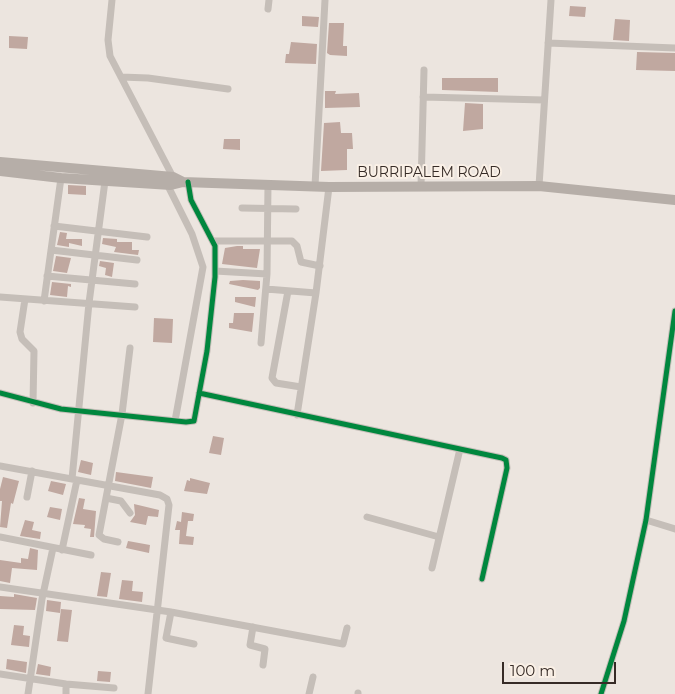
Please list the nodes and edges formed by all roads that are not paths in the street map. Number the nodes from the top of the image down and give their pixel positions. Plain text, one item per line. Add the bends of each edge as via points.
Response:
1 (112, 0) edge
2 (269, 0) edge
3 (325, 0) edge
4 (552, 0) edge
5 (268, 9) dead end
6 (548, 43) junction
7 (675, 48) edge
8 (424, 70) dead end
9 (122, 77) junction
10 (228, 89) dead end
11 (423, 97) junction
12 (544, 100) junction
13 (0, 162) edge
14 (0, 171) edge
15 (61, 178) junction
16 (104, 181) junction
17 (170, 181) junction
18 (186, 182) junction
19 (315, 186) junction
20 (421, 186) junction
21 (539, 186) junction
22 (329, 187) junction
23 (267, 189) junction
24 (675, 200) edge
25 (267, 205) junction
26 (242, 208) dead end
27 (296, 209) dead end
28 (54, 226) junction
29 (98, 231) junction
30 (147, 237) dead end
31 (267, 240) junction
32 (214, 241) junction
33 (50, 250) junction
34 (95, 255) junction
35 (137, 260) dead end
36 (320, 266) junction
37 (215, 271) junction
38 (267, 274) junction
39 (47, 276) junction
40 (92, 280) junction
41 (135, 284) dead end
42 (266, 289) junction
43 (288, 291) junction
44 (316, 293) junction
45 (0, 296) edge
46 (25, 299) junction
47 (44, 301) junction
48 (89, 303) junction
49 (134, 307) dead end
50 (675, 311) edge
51 (261, 343) dead end
52 (130, 348) dead end
53 (672, 365) edge
54 (302, 387) junction
55 (0, 393) edge
56 (199, 393) junction
57 (33, 403) junction
58 (78, 410) junction
59 (122, 414) junction
60 (297, 416) junction
61 (175, 421) junction
62 (460, 449) junction
63 (0, 466) edge
64 (32, 471) junction
65 (75, 480) junction
66 (108, 485) junction
67 (27, 497) dead end
68 (106, 498) junction
69 (130, 513) dead end
70 (368, 517) dead end
71 (646, 520) junction
72 (675, 529) edge
73 (0, 536) edge
74 (439, 537) junction
75 (118, 542) dead end
76 (53, 548) junction
77 (62, 550) junction
78 (91, 556) dead end
79 (432, 568) dead end
80 (482, 579) dead end
81 (0, 587) edge
82 (44, 593) junction
83 (157, 610) junction
84 (171, 612) junction
85 (253, 627) junction
86 (348, 628) dead end
87 (194, 644) dead end
88 (263, 665) dead end
89 (0, 674) edge
90 (313, 677) dead end
91 (30, 678) junction
92 (66, 684) junction
93 (114, 688) dead end
94 (28, 694) edge
95 (66, 694) edge
96 (148, 694) edge
97 (309, 694) edge
98 (601, 694) edge

1 - 9 street via 108,50
2 - 5 street
3 - 19 street
4 - 6 street
6 - 7 street
6 - 12 street
8 - 11 street
9 - 10 street
9 - 17 street
11 - 12 street
11 - 20 street
12 - 21 street
13 - 17 main road, BURRIPALEM ROAD
14 - 15 main road, BURRIPALEM ROAD
15 - 16 main road, BURRIPALEM ROAD
15 - 28 street
16 - 17 main road, BURRIPALEM ROAD
16 - 29 street
17 - 18 main road, BURRIPALEM ROAD
17 - 61 street via 203,267
18 - 23 main road, BURRIPALEM ROAD
18 - 32 street via 191,200
19 - 22 main road, BURRIPALEM ROAD
19 - 23 main road, BURRIPALEM ROAD
20 - 21 main road, BURRIPALEM ROAD
20 - 22 main road, BURRIPALEM ROAD
21 - 24 main road, BURRIPALEM ROAD
22 - 36 street
23 - 25 street
25 - 26 street
25 - 27 street
25 - 31 street
28 - 29 street
28 - 33 street
29 - 30 street
29 - 34 street
31 - 32 street
31 - 36 street via 295,243 301,262
31 - 38 street
32 - 37 street
33 - 34 street
33 - 39 street
34 - 35 street
34 - 40 street
36 - 44 street
37 - 38 street
37 - 56 street
38 - 42 street
39 - 40 street
39 - 47 street
40 - 41 street
40 - 48 street
42 - 43 street
42 - 51 street
43 - 44 street
43 - 54 street via 272,378 276,383
44 - 54 street
45 - 46 street
46 - 47 street
46 - 57 street via 20,332 22,340 34,351
47 - 48 street
48 - 49 street
48 - 58 street
50 - 53 street
52 - 59 street
53 - 71 street
54 - 60 street
55 - 57 street
56 - 60 street
56 - 61 street via 194,421
57 - 58 street
58 - 59 street
58 - 65 street
59 - 61 street
59 - 66 street
60 - 62 street
62 - 74 street
62 - 80 street via 502,458 507,464
63 - 64 street
64 - 65 street
64 - 67 street
65 - 66 street
65 - 77 street
66 - 68 street
66 - 83 street via 160,495 168,502
68 - 69 street via 121,501
68 - 75 street via 99,534 104,539
70 - 74 street
71 - 72 street
71 - 98 street via 624,621
73 - 76 street
74 - 79 street
76 - 77 street
76 - 82 street
77 - 78 street
81 - 82 street
82 - 83 street
82 - 91 street
83 - 84 street
83 - 96 street
84 - 85 street
84 - 87 street via 166,638
85 - 86 street via 343,644
85 - 88 street via 250,645 265,649
89 - 91 street
90 - 97 street
91 - 92 street
91 - 94 street
92 - 93 street
92 - 95 street

